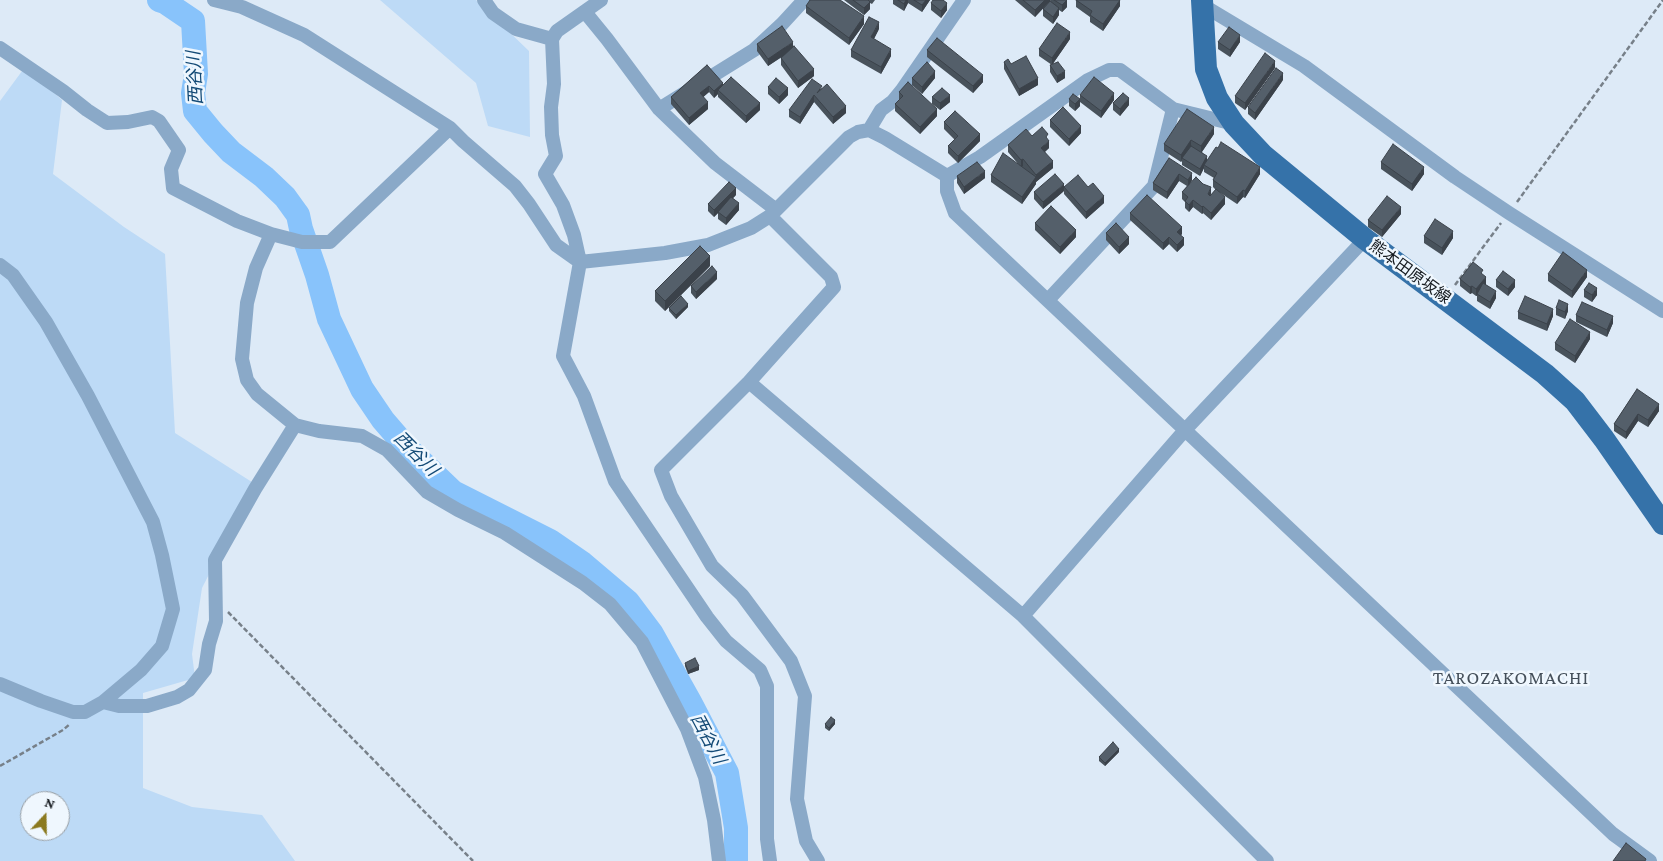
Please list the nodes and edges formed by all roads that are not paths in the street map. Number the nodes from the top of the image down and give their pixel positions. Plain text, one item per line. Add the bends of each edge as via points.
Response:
1 (214, 0) edge
2 (484, 0) edge
3 (601, 0) edge
4 (804, 0) edge
5 (964, 0) edge
6 (1199, 2) edge
7 (585, 12) junction
8 (552, 39) junction
9 (0, 48) edge
10 (659, 109) junction
11 (1173, 109) junction
12 (1234, 124) junction
13 (450, 128) junction
14 (869, 130) junction
15 (947, 176) junction
16 (772, 212) junction
17 (271, 234) junction
18 (1365, 239) junction
19 (580, 262) junction
20 (0, 265) edge
21 (1048, 300) junction
22 (1663, 311) edge
23 (749, 382) junction
24 (295, 425) junction
25 (1185, 430) junction
26 (1663, 524) edge
27 (1023, 616) junction
28 (0, 684) edge
29 (103, 702) junction
30 (720, 861) edge
31 (770, 861) edge
32 (818, 861) edge
33 (1268, 861) edge
34 (1650, 861) edge

1 - 13 street via 242,7 304,35
2 - 8 street via 494,13 516,29
3 - 7 street
4 - 10 street via 754,50
5 - 14 street via 902,90 881,110
6 - 12 main road, 熊本田原坂線 via 1206,69 1217,98
6 - 22 street via 1304,66 1447,171
7 - 8 street via 557,31
7 - 10 street
8 - 19 street via 554,84 551,107 556,156 545,174 563,205
9 - 17 street via 107,123 152,117 159,120 179,150 171,169 173,188 237,221
10 - 16 street
11 - 12 street
11 - 15 street via 1120,70 1109,70 1088,80 980,157
11 - 21 street via 1154,186
12 - 18 main road, 熊本田原坂線 via 1263,155
13 - 17 street via 330,242 302,242
13 - 19 street via 515,186 556,245
14 - 15 street
14 - 16 street via 849,137
15 - 21 street via 947,191 956,214
16 - 19 street via 751,228 708,245
16 - 23 street via 832,277 834,287
17 - 24 street via 256,268 247,303 242,359 247,380 257,394
18 - 25 street
18 - 26 main road, 熊本田原坂線 via 1545,374 1575,401
19 - 31 street via 563,356 584,396 615,481 707,617 726,641 760,670 767,686 766,839
20 - 29 street via 13,275 46,322 88,396 153,522 162,555 173,609 162,646 141,670
21 - 25 street
23 - 27 street
23 - 32 street via 661,470 671,496 712,566 742,595 791,661 805,696 797,799 806,841
24 - 29 street via 214,560 216,621 205,670 189,690 177,698 148,706 119,706
24 - 30 street via 362,436 387,450 427,492 505,533 610,604 642,642 687,729 705,777
25 - 27 street
25 - 34 street via 1613,834
27 - 33 street
28 - 29 street via 73,712 85,712

